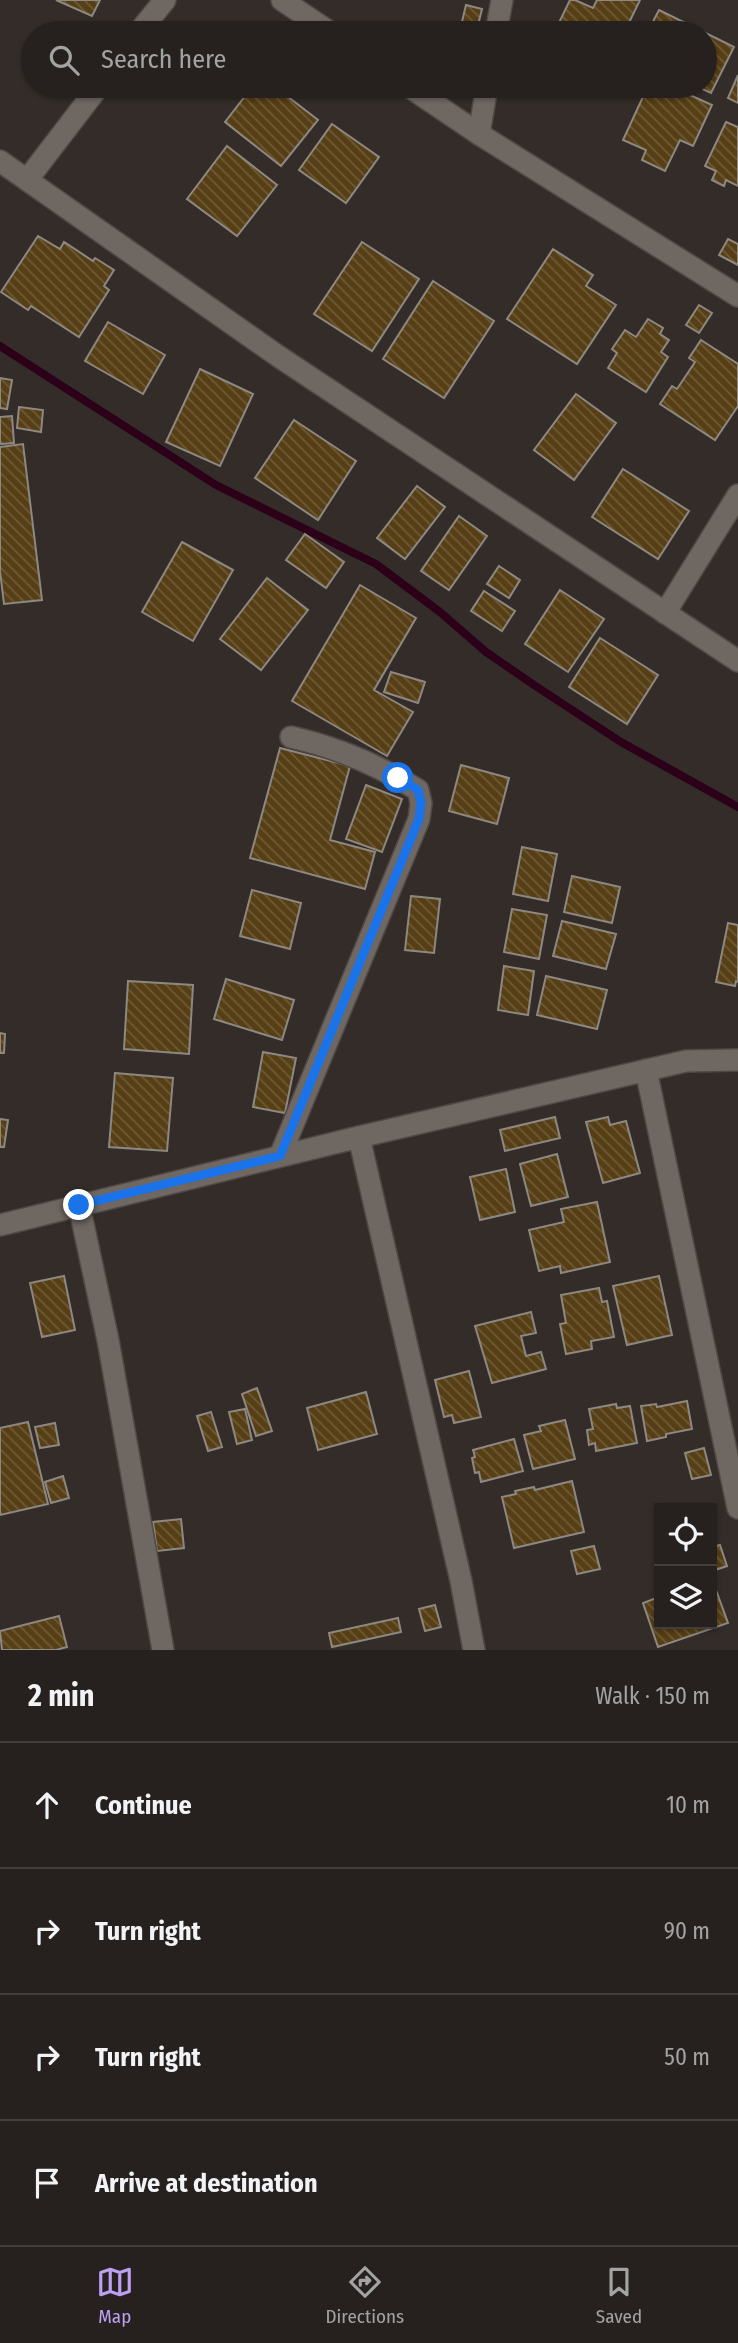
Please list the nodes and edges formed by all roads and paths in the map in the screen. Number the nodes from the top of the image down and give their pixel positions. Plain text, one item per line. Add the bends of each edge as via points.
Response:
1 (165, 0) edge
2 (282, 0) edge
3 (502, 0) edge
4 (148, 21) edge
5 (313, 21) edge
6 (498, 21) edge
7 (90, 98) edge
8 (426, 98) edge
9 (485, 98) edge
10 (479, 134) junction
11 (0, 162) edge
12 (27, 180) junction
13 (738, 296) edge
14 (738, 495) edge
15 (665, 613) junction
16 (738, 661) edge
17 (291, 737) dead end
18 (738, 1060) edge
19 (646, 1070) junction
20 (359, 1136) junction
21 (280, 1156) junction
22 (79, 1205) junction
23 (0, 1225) edge
24 (738, 1508) edge
25 (163, 1650) edge
26 (474, 1650) edge

1 - 4 street
2 - 5 street
3 - 6 street
7 - 12 street
8 - 10 street
9 - 10 street
10 - 13 street
11 - 12 street
12 - 15 street via 278,356
14 - 15 street
15 - 16 street
17 - 21 street via 398,778 418,790 421,803 419,819
18 - 19 street via 686,1061
19 - 20 street
19 - 24 street
20 - 21 street
20 - 26 street
21 - 22 street
22 - 23 street
22 - 25 street

